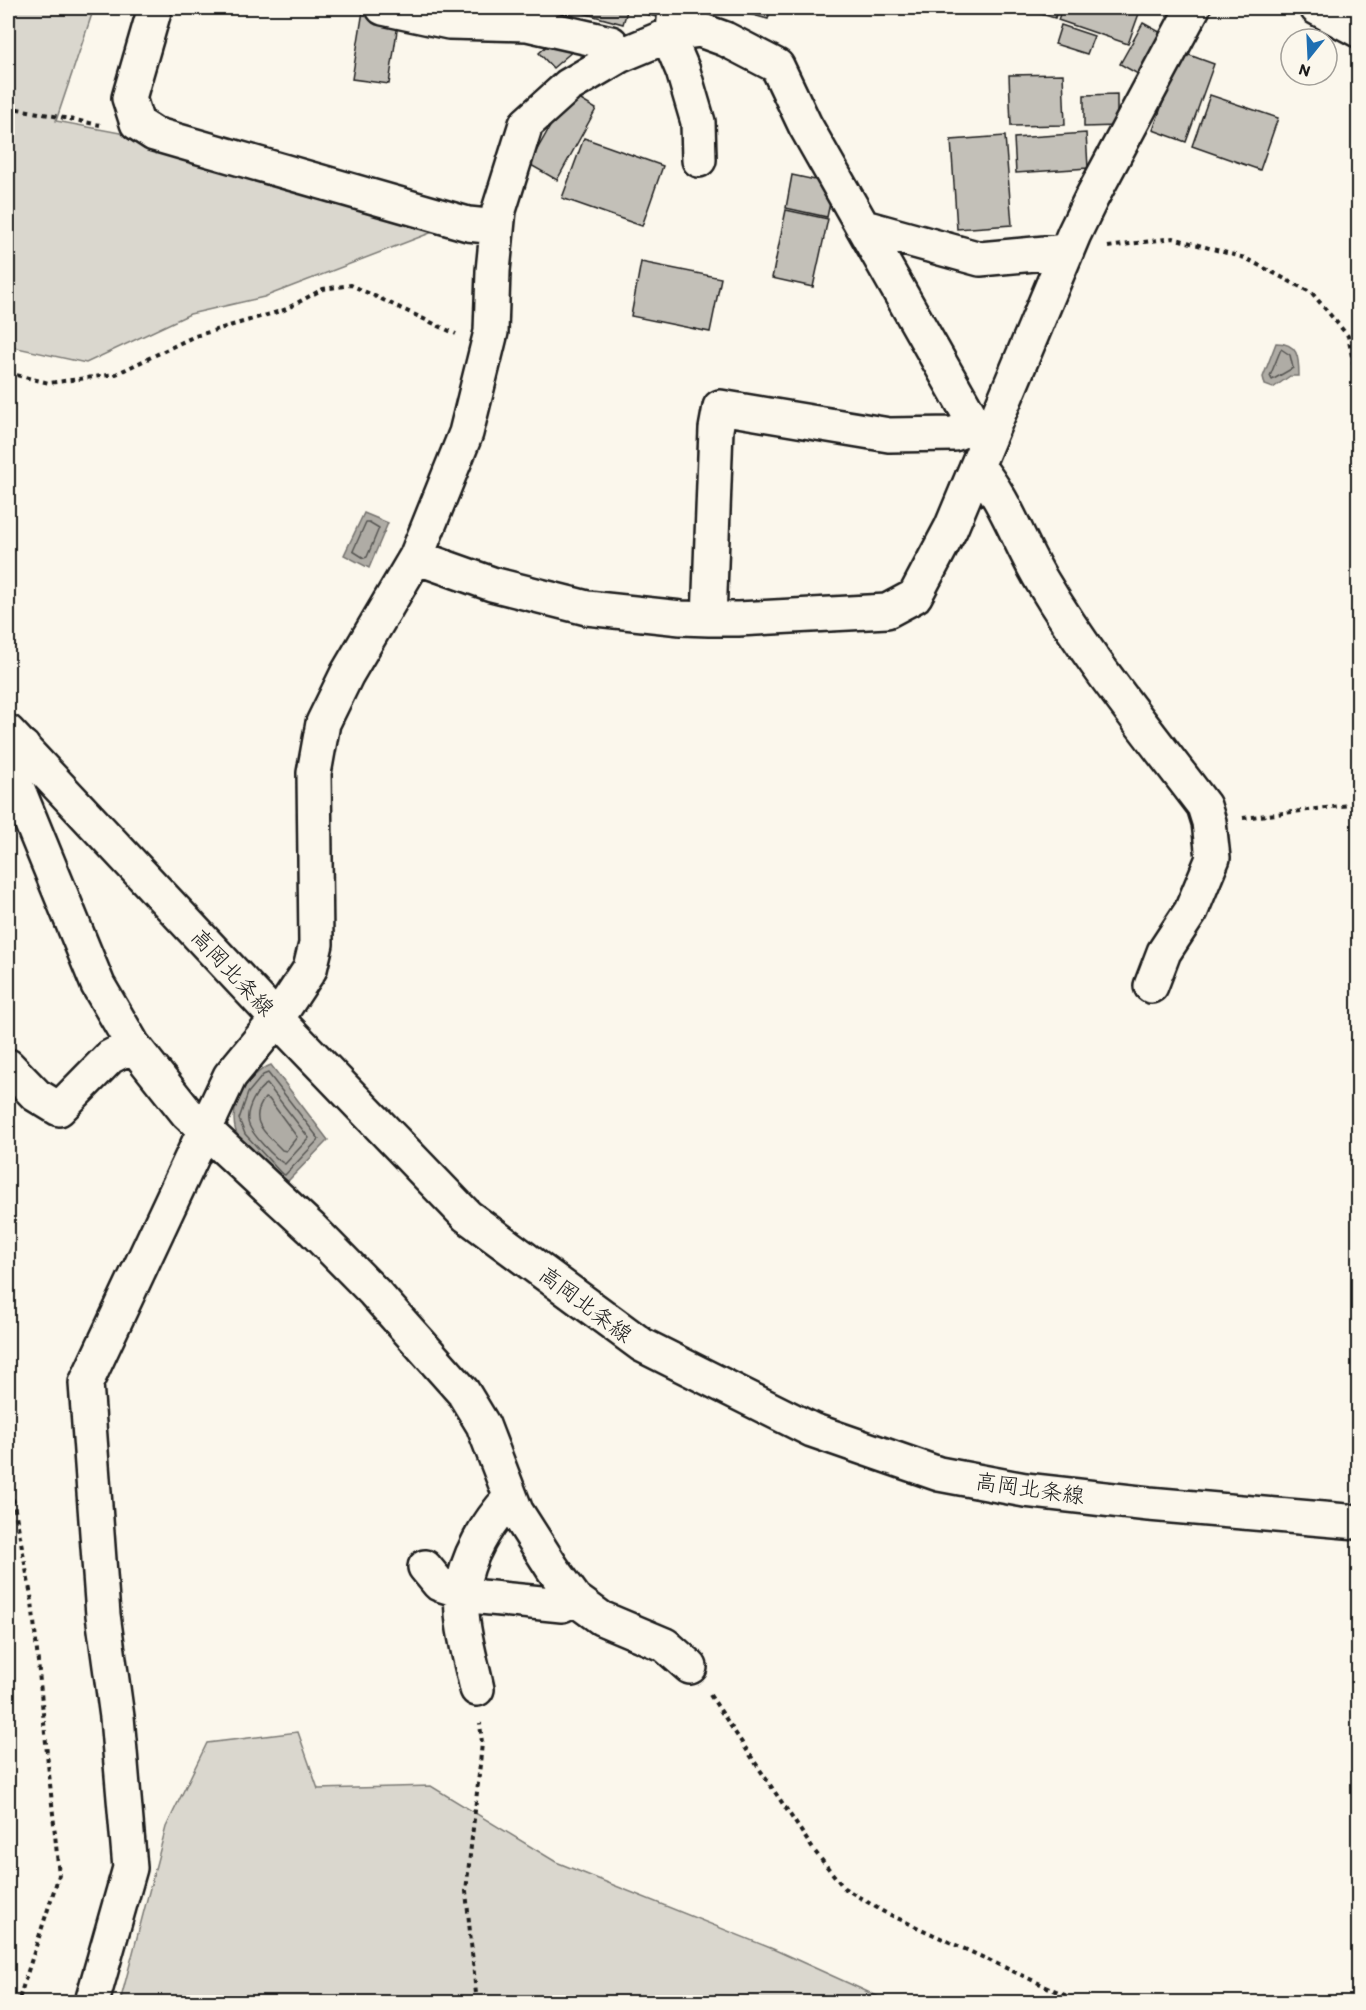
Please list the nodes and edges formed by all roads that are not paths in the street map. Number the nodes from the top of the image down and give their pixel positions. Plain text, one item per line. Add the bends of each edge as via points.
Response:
1 (155, 8) edge
2 (383, 8) edge
3 (1193, 8) edge
4 (1317, 8) edge
5 (674, 21) edge
6 (1359, 30) edge
7 (619, 56) junction
8 (699, 160) dead end
9 (497, 227) junction
10 (864, 227) junction
11 (1067, 251) junction
12 (979, 445) junction
13 (416, 557) junction
14 (709, 619) junction
15 (15, 739) edge
16 (1152, 986) dead end
17 (277, 1019) junction
18 (133, 1045) junction
19 (8, 1066) edge
20 (206, 1130) junction
21 (510, 1498) junction
22 (1359, 1522) edge
23 (424, 1567) dead end
24 (462, 1592) junction
25 (575, 1599) junction
26 (690, 1667) road end
27 (477, 1689) road end
28 (92, 2002) edge

1 - 9 street via 129,98 137,123 154,134 468,224
2 - 7 street via 449,22 527,24 611,43
3 - 11 street
4 - 6 street
5 - 7 street
5 - 8 street via 672,45 698,122
5 - 10 street via 725,39 777,66 805,125
7 - 9 street via 568,86 526,124
9 - 13 street via 490,332 466,432
10 - 11 street via 980,259
10 - 12 street
11 - 12 street
12 - 14 street via 951,528 915,596 887,611
12 - 14 street via 954,434 889,435 720,407
12 - 16 street via 993,485 1041,580 1099,667 1204,806 1212,858 1191,911 1164,952
13 - 14 street via 492,584 587,608
13 - 17 street via 347,674 323,723 314,773 316,944 310,969
15 - 17 street, 高岡北条線
15 - 18 street via 15,782 98,985
17 - 20 street via 230,1076
17 - 22 street, 高岡北条線 via 467,1216 642,1346 812,1430 939,1474 1025,1490
18 - 19 street via 110,1057 58,1109 36,1095
18 - 20 street via 187,1113
20 - 21 street via 374,1292 463,1392 483,1425
20 - 28 street via 86,1383 103,1615 117,1718 130,1869
21 - 24 street via 474,1550
21 - 25 street
23 - 24 street via 439,1584
24 - 25 street via 562,1605
24 - 27 street via 462,1612
25 - 26 street via 601,1618 665,1645

